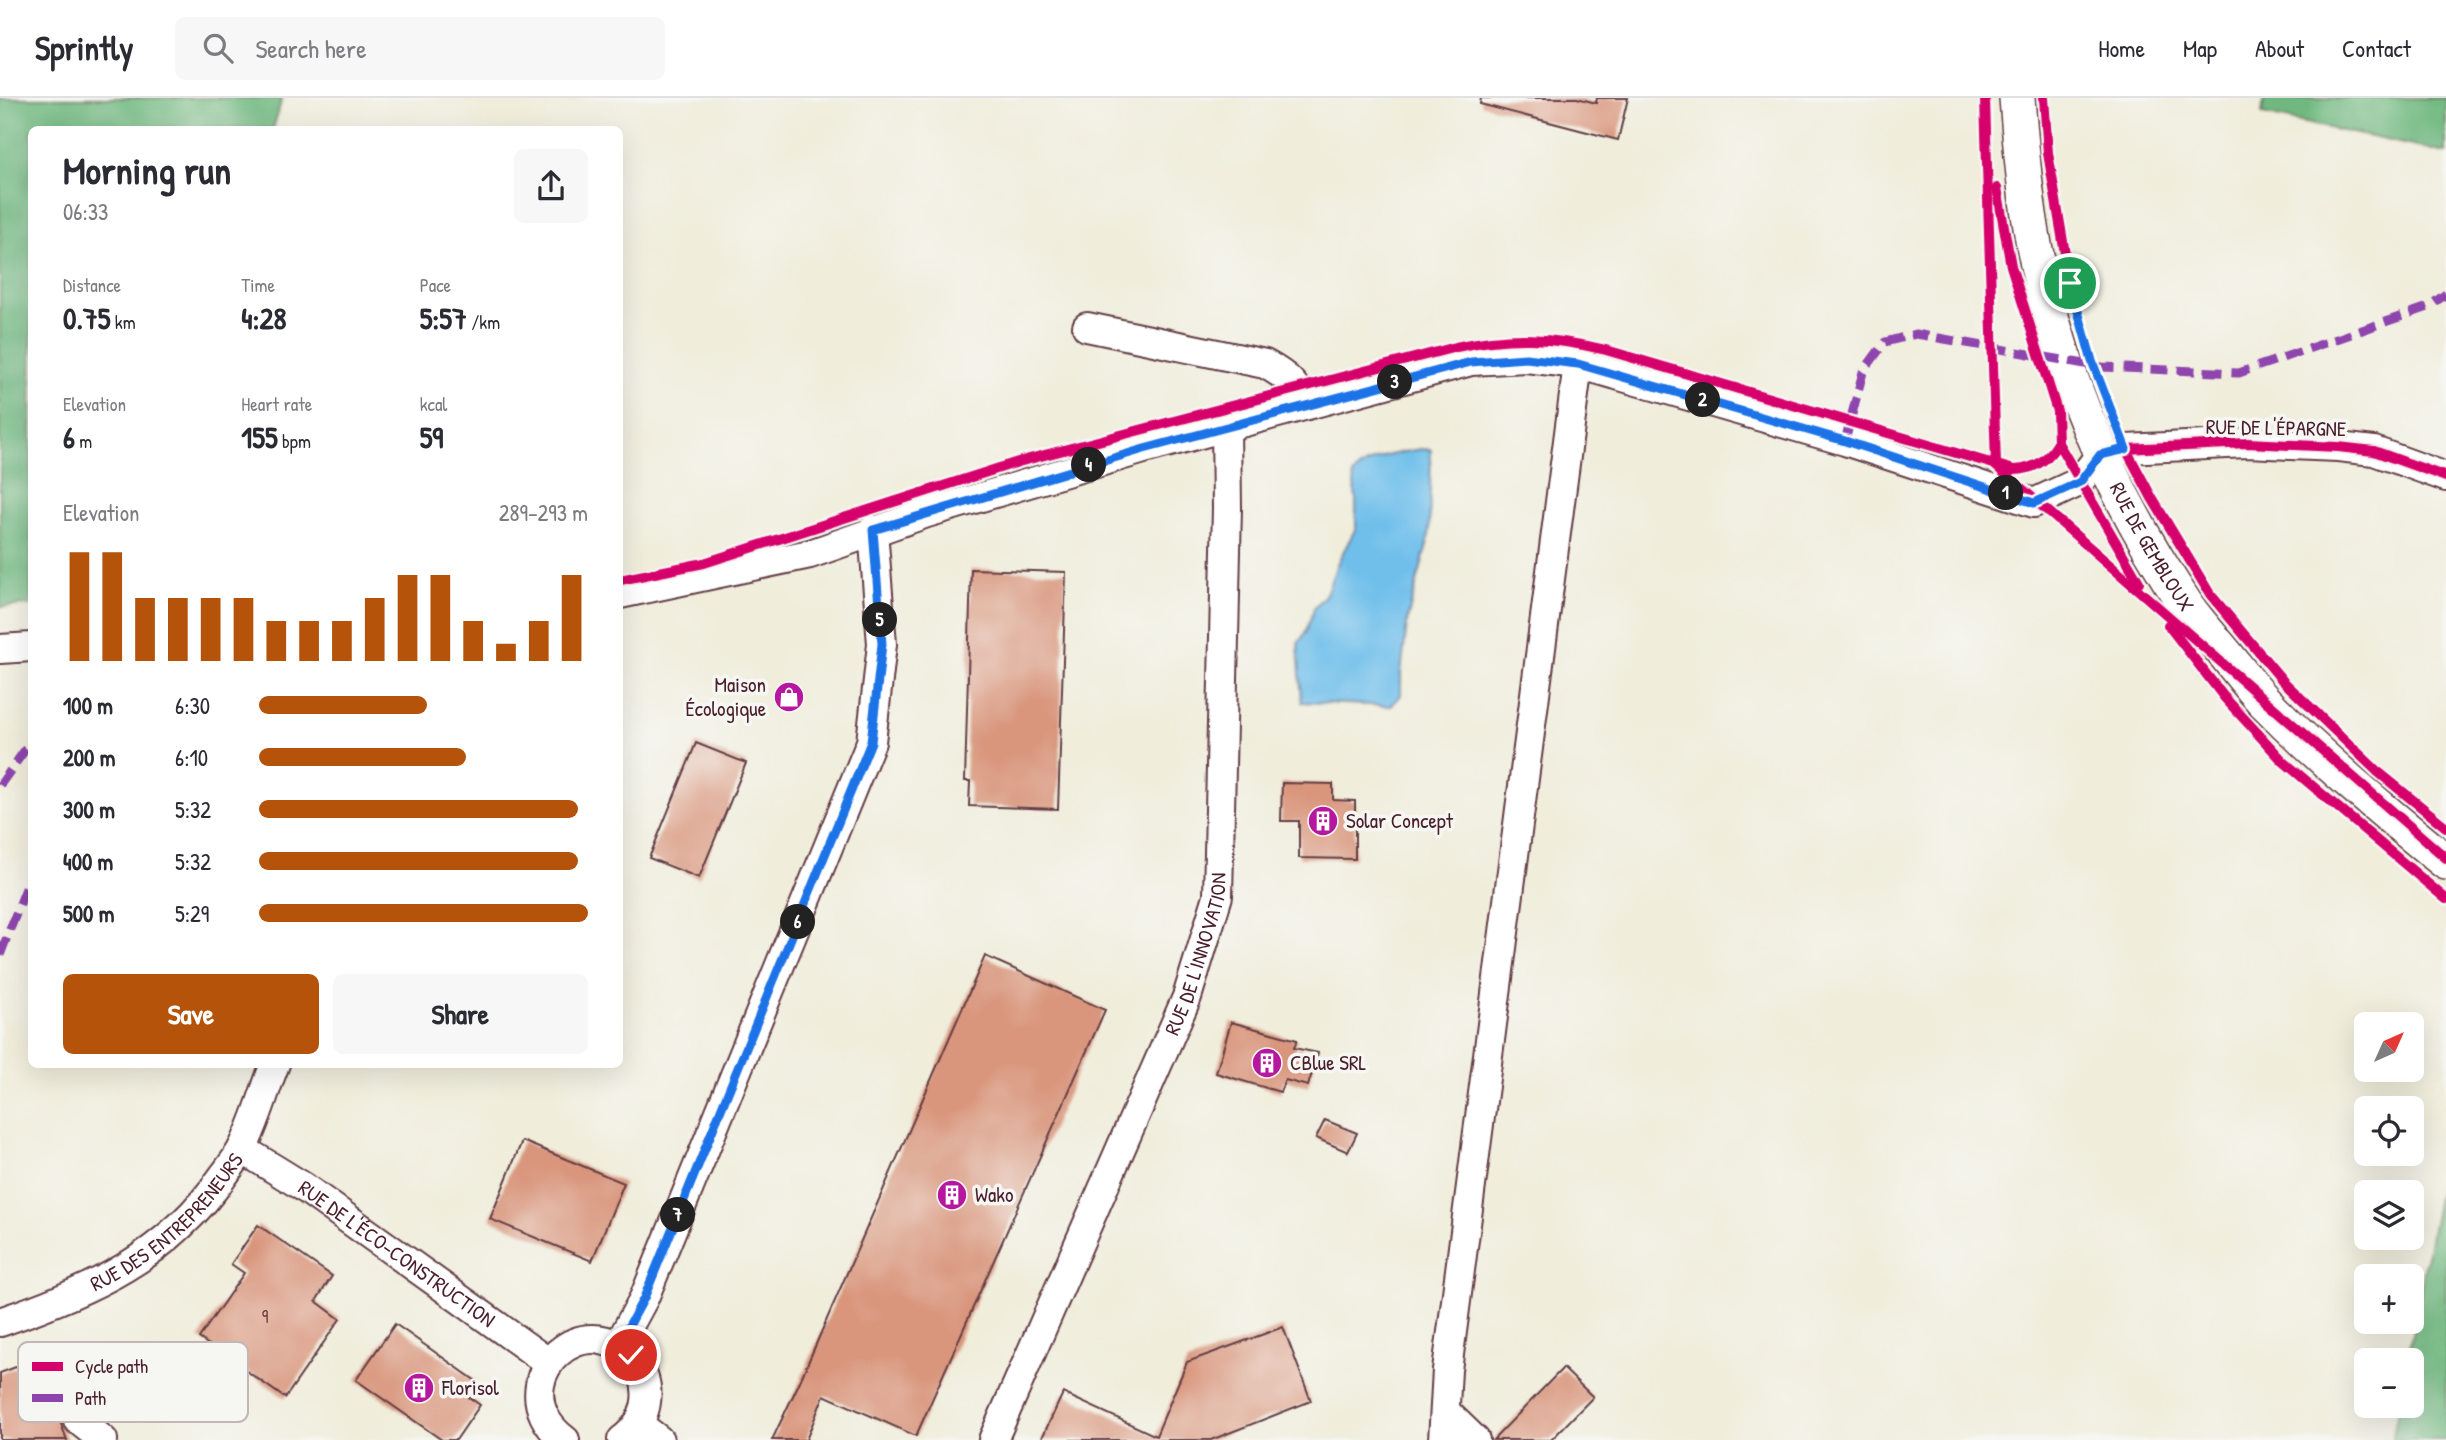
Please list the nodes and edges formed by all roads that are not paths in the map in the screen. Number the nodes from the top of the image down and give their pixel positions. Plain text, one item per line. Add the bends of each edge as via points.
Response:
1 (2017, 98) edge
2 (1087, 327) dead end
3 (1578, 364) junction
4 (1306, 405) junction
5 (1226, 427) junction
6 (2100, 455) junction
7 (2446, 477) edge
8 (873, 530) junction
9 (623, 593) edge
10 (28, 647) edge
11 (0, 649) edge
12 (2446, 862) edge
13 (273, 1068) edge
14 (242, 1149) junction
15 (0, 1322) edge
16 (618, 1346) junction
17 (549, 1363) junction
18 (1445, 1411) junction
19 (80, 1422) edge
20 (640, 1435) edge
21 (103, 1440) edge
22 (564, 1440) edge
23 (993, 1440) edge
24 (1443, 1440) edge
25 (1475, 1440) edge

1 - 6 main road, RUE DE GEMBLOUX via 2024,178 2043,289 2066,370
2 - 4 street via 1265,364 1285,375
3 - 4 street via 1526,358 1471,362
3 - 6 street via 1845,441 2034,503 2080,482
3 - 18 street
4 - 5 street
5 - 8 street
5 - 23 street, RUE DE L'INNOVATION via 1218,896 1187,997
6 - 7 street, RUE DE L'ÉPARGNE via 2126,449 2247,443 2338,447 2374,451
6 - 12 main road, RUE DE GEMBLOUX via 2128,512 2188,609 2263,700 2359,791
8 - 9 street via 810,554
8 - 16 street via 882,644 871,742 650,1285
10 - 11 street
13 - 14 street, RUE DES ENTREPRENEURS
14 - 15 street, RUE DES ENTREPRENEURS via 206,1200 138,1261 63,1300
14 - 17 street, RUE DE L'ÉCO-CONSTRUCTION via 302,1186
16 - 17 street via 602,1340 582,1341 563,1349
16 - 20 street via 638,1363 646,1383
17 - 22 street via 539,1389 541,1408
18 - 24 street
18 - 25 street
19 - 21 street

